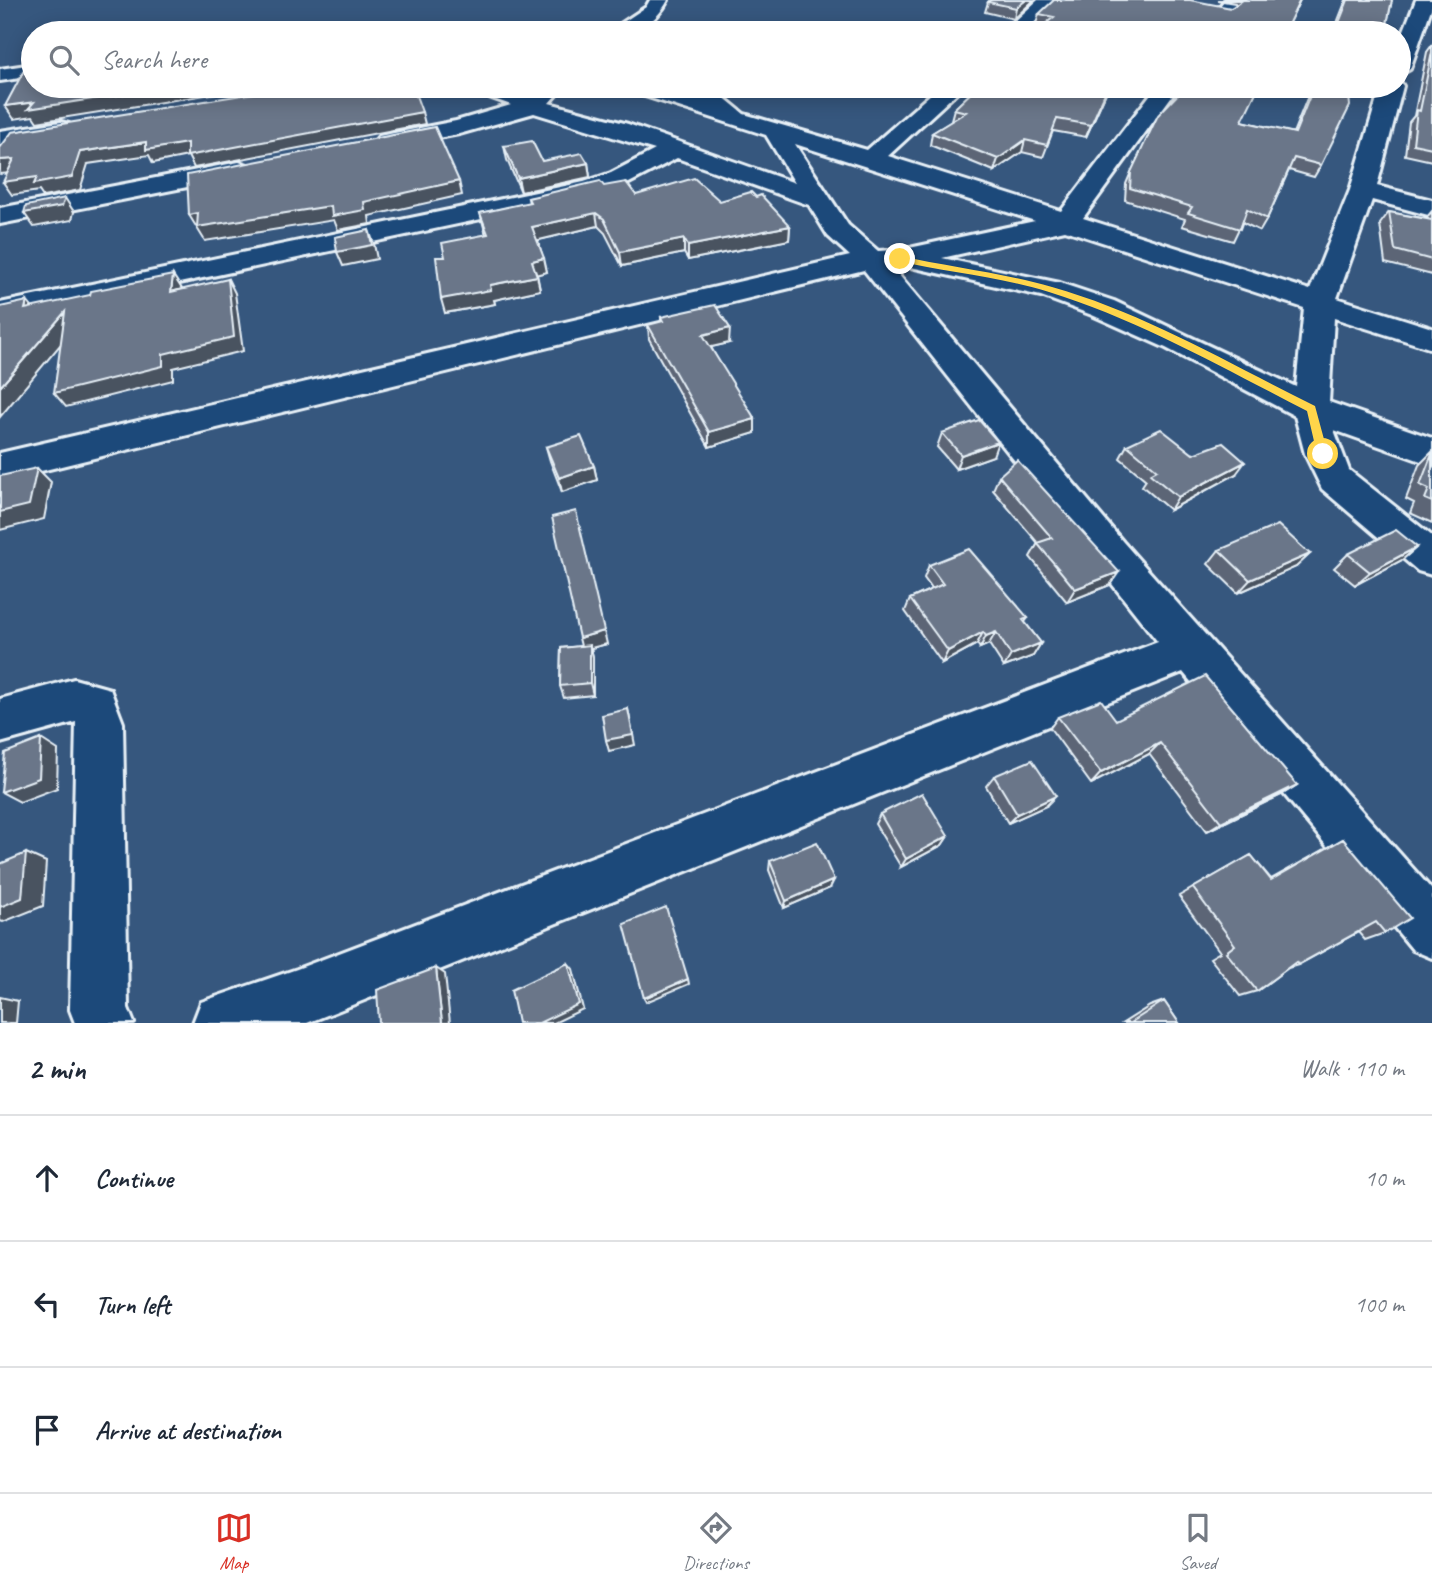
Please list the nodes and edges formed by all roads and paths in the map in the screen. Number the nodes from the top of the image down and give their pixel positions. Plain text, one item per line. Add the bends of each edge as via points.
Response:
1 (1049, 0) edge
2 (1425, 0) edge
3 (656, 5) edge
4 (1201, 5) edge
5 (1231, 5) edge
6 (634, 21) edge
7 (1025, 21) edge
8 (1218, 21) edge
9 (1411, 37) edge
10 (21, 71) edge
11 (1, 75) edge
12 (512, 98) edge
13 (542, 98) edge
14 (637, 98) edge
15 (675, 98) edge
16 (711, 98) edge
17 (940, 98) edge
18 (1159, 98) edge
19 (1389, 98) edge
20 (534, 106) junction
21 (736, 119) junction
22 (90, 124) edge
23 (620, 129) junction
24 (775, 131) junction
25 (0, 138) edge
26 (365, 146) edge
27 (677, 148) junction
28 (872, 159) junction
29 (257, 166) edge
30 (1363, 190) junction
31 (820, 200) junction
32 (1432, 208) edge
33 (0, 215) edge
34 (1066, 222) junction
35 (886, 260) junction
36 (1321, 304) junction
37 (0, 312) edge
38 (1432, 339) edge
39 (1311, 409) junction
40 (1432, 452) edge
41 (0, 467) edge
42 (1432, 559) edge
43 (1192, 649) junction
44 (0, 721) edge
45 (1432, 930) edge
46 (105, 1023) edge
47 (222, 1023) edge

1 - 7 street
2 - 9 street
3 - 6 street
4 - 5 street
5 - 8 street
10 - 11 street
12 - 20 street
13 - 20 street
14 - 23 street
15 - 21 street
16 - 21 street
17 - 28 street
18 - 34 street
19 - 30 street
20 - 23 street
20 - 26 street
21 - 24 street
22 - 25 street
23 - 27 street
24 - 28 street
24 - 31 street
27 - 31 street
27 - 37 street via 590,188
28 - 34 street
29 - 33 street
30 - 32 street
30 - 36 street
31 - 35 street via 838,230
34 - 35 street
34 - 36 street
35 - 39 street via 1049,289 1177,341
35 - 41 street
35 - 43 street via 1109,553
36 - 38 street
36 - 39 street
39 - 40 street
39 - 42 street via 1335,480
43 - 45 street
43 - 47 street via 297,998
44 - 46 street via 74,700 94,704 100,723 99,1010

